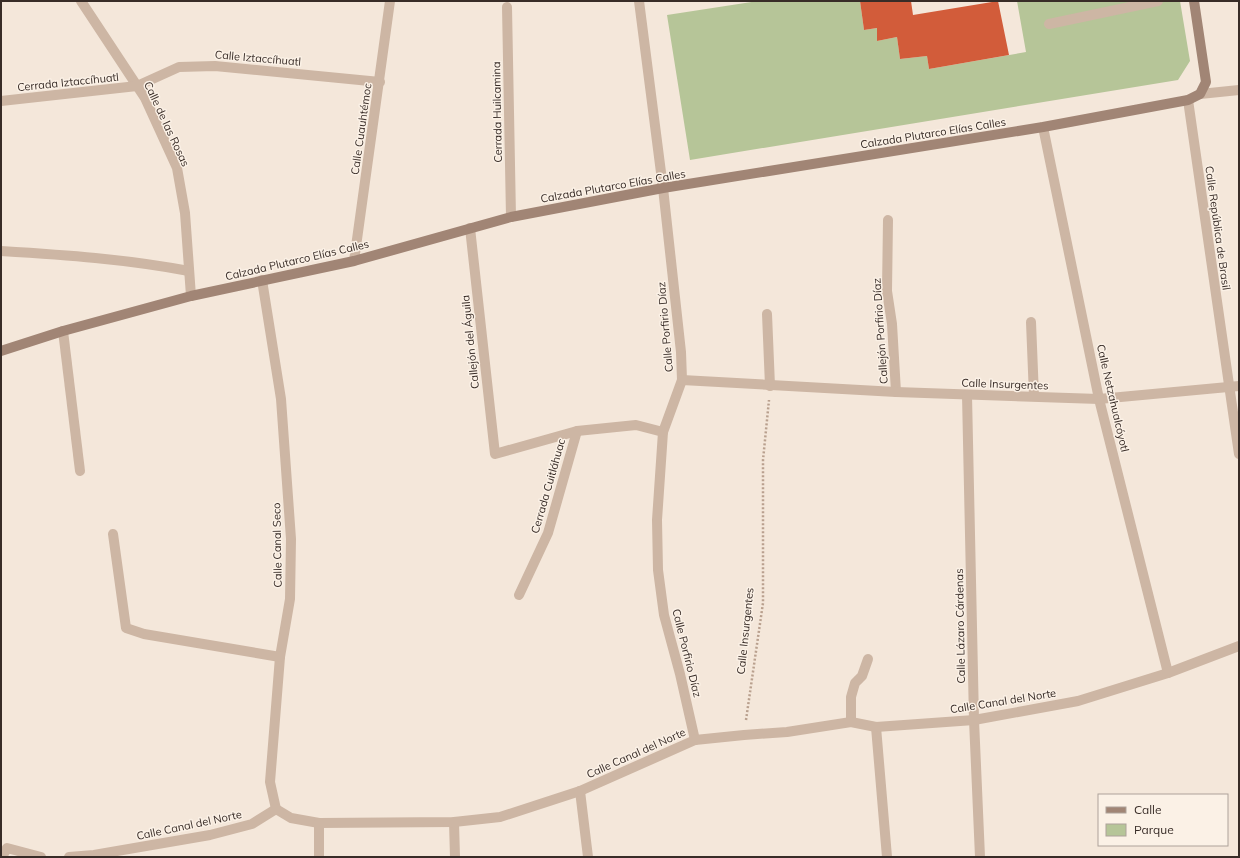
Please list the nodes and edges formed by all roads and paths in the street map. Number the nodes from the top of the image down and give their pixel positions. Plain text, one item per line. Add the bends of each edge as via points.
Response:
1 (81, 1) edge
2 (390, 1) edge
3 (639, 1) edge
4 (1158, 1) edge
5 (1194, 1) edge
6 (507, 7) dead end
7 (1048, 24) dead end
8 (380, 82) junction
9 (137, 86) junction
10 (1239, 90) edge
11 (1200, 94) junction
12 (1188, 100) junction
13 (1, 101) edge
14 (1044, 127) junction
15 (663, 188) junction
16 (511, 217) junction
17 (888, 220) dead end
18 (470, 228) junction
19 (1, 251) edge
20 (354, 261) junction
21 (189, 271) junction
22 (262, 280) junction
23 (191, 296) junction
24 (767, 314) dead end
25 (1031, 322) dead end
26 (64, 332) junction
27 (1, 351) edge
28 (682, 380) junction
29 (770, 386) junction
30 (1234, 388) edge
31 (896, 392) junction
32 (967, 395) junction
33 (1034, 396) junction
34 (1099, 399) junction
35 (577, 431) junction
36 (664, 432) junction
37 (495, 454) joint
38 (1239, 454) edge
39 (80, 471) dead end
40 (113, 534) dead end
41 (519, 595) dead end
42 (1239, 646) edge
43 (280, 657) junction
44 (868, 659) dead end
45 (1168, 673) junction
46 (974, 720) junction
47 (851, 722) junction
48 (876, 727) junction
49 (744, 734) junction
50 (695, 740) junction
51 (580, 791) junction
52 (276, 809) junction
53 (454, 822) junction
54 (319, 823) junction
55 (3, 850) edge
56 (94, 856) edge
57 (40, 857) edge
58 (69, 857) edge
59 (319, 857) edge
60 (455, 857) edge
61 (588, 857) edge
62 (887, 857) edge
63 (980, 857) edge

1 - 9 street, Calle de las Rosas
2 - 8 street, Calle Cuauhtémoc
3 - 15 street, Calle Porfirio Díaz
4 - 7 street
5 - 11 main road via 1206,82
6 - 16 street, Cerrada Huilcamina
8 - 9 street, Calle Iztaccíhuatl via 215,66 179,68
8 - 20 street, Calle Cuauhtémoc
9 - 13 street, Cerrada Iztaccíhuatl
9 - 21 street, Calle de las Rosas via 177,168 185,213
10 - 11 street, Calzada Plutarco Elías Calles
11 - 12 main road, Calzada Plutarco Elías Calles
12 - 14 main road, Calzada Plutarco Elías Calles
12 - 30 street, Calle República de Brasil
14 - 15 main road, Calzada Plutarco Elías Calles
14 - 34 street, Calle Netzahualcóyotl
15 - 16 main road, Calzada Plutarco Elías Calles
15 - 28 street, Calle Porfirio Díaz
16 - 18 main road, Calzada Plutarco Elías Calles
17 - 31 street, Callejón Porfirio Díaz via 887,291 892,324
18 - 20 main road, Calzada Plutarco Elías Calles
18 - 37 street, Callejón del Águila
19 - 21 street via 100,257
20 - 22 main road, Calzada Plutarco Elías Calles
21 - 23 street, Calle de las Rosas
22 - 23 main road, Calzada Plutarco Elías Calles
22 - 43 street, Calle Canal Seco via 281,400 291,539 290,599
23 - 26 main road, Calzada Plutarco Elías Calles
24 - 29 street
25 - 33 street
26 - 27 main road, Calzada Plutarco Elías Calles
26 - 39 street
28 - 29 street, Calle Insurgentes
28 - 36 street, Calle Porfirio Díaz
29 - 31 street, Calle Insurgentes
29 - 49 path, Calle Insurgentes via 763,460 763,603
30 - 34 street, Calle Insurgentes
30 - 38 street, Calle República de Brasil
31 - 32 street, Calle Insurgentes
32 - 33 street, Calle Insurgentes
32 - 46 street, Calle Lázaro Cárdenas
33 - 34 street, Calle Insurgentes
34 - 45 street, Calle Netzahualcóyotl
35 - 36 street via 636,425
35 - 37 street, Cerrada Cuitláhuac
35 - 41 street, Cerrada Cuitláhuac via 548,533
36 - 50 street, Calle Porfirio Díaz via 657,520 658,570 664,615
40 - 43 street via 126,628 144,634
42 - 45 street, Calle Canal del Norte
43 - 52 street, Calle Canal Seco via 270,782
44 - 47 street via 862,676 854,683
45 - 46 street, Calle Canal del Norte via 1078,702
46 - 48 street, Calle Canal del Norte
46 - 63 street, Calle Lázaro Cárdenas
47 - 48 street, Calle Canal del Norte
47 - 49 street, Calle Canal del Norte via 787,732
48 - 62 street
49 - 50 street, Calle Canal del Norte
50 - 51 street, Calle Canal del Norte
51 - 53 street, Calle Canal del Norte via 500,818
51 - 61 street
52 - 54 street, Calle Canal del Norte via 291,818
52 - 56 street, Calle Canal del Norte via 252,824 210,835
53 - 54 street, Calle Canal del Norte
53 - 60 street
54 - 59 street
55 - 57 street
56 - 58 street, Calle Canal del Norte

